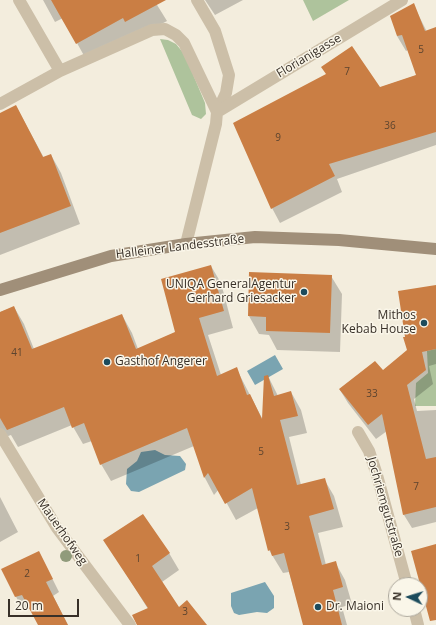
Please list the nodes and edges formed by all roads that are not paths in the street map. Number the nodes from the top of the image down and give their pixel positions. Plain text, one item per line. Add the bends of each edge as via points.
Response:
1 (19, 0) edge
2 (197, 0) edge
3 (402, 0) edge
4 (60, 71) junction
5 (0, 104) edge
6 (217, 112) junction
7 (186, 244) junction
8 (436, 249) edge
9 (0, 290) edge
10 (358, 432) dead end
11 (0, 434) edge
12 (405, 577) edge
13 (130, 625) edge

1 - 4 street
2 - 6 street via 215,31 229,75 226,93
3 - 6 street, Florianigasse
4 - 5 street
4 - 6 street via 152,30 165,29 184,43
6 - 7 street
7 - 8 main road, Halleiner Landesstraße via 263,238 339,240
7 - 9 main road, Halleiner Landesstraße via 105,257
10 - 12 street, Jochriemgutstraße via 369,451 375,469
11 - 13 street, Mauerhofweg via 57,528

